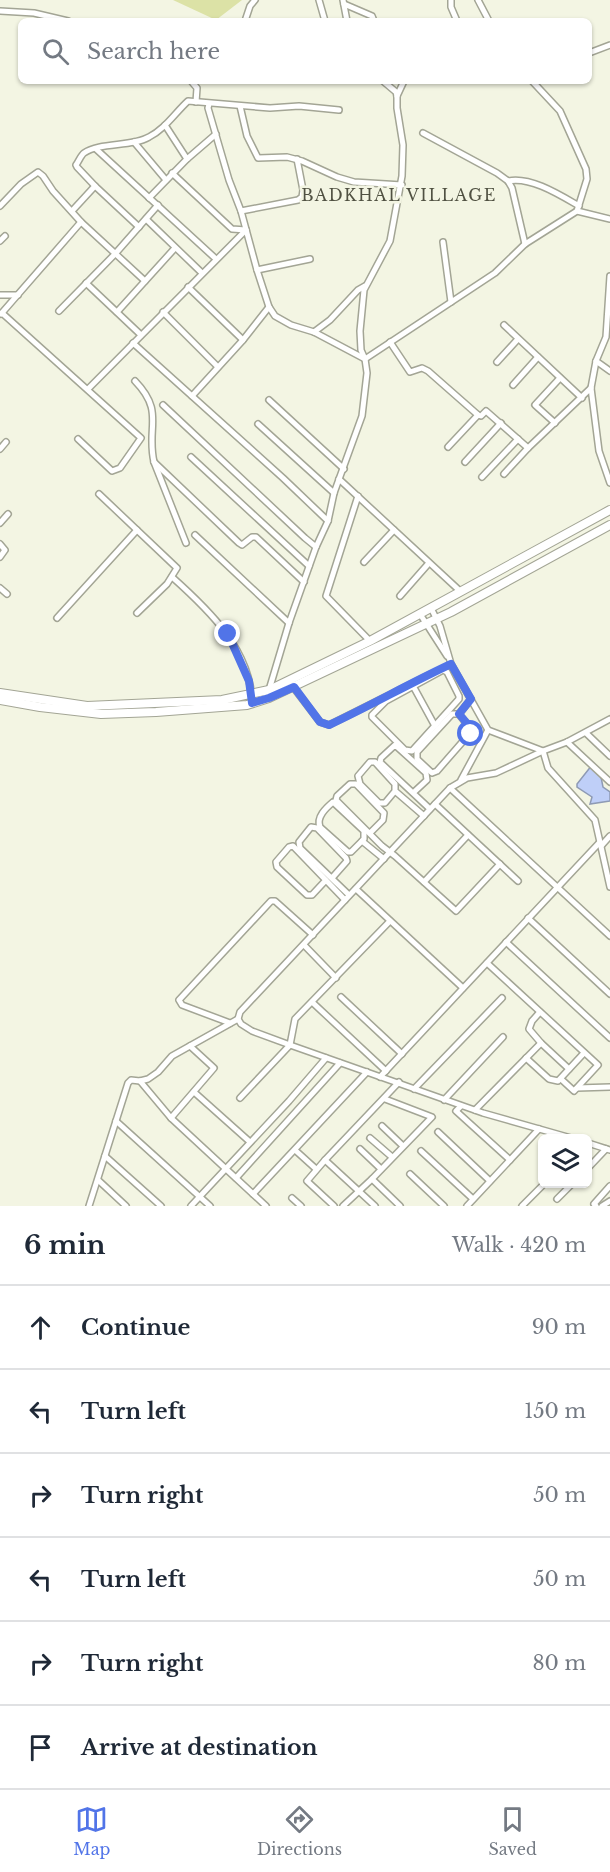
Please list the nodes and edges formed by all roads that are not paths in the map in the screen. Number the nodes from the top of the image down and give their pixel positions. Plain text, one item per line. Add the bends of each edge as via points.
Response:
1 (255, 0) edge
2 (319, 0) edge
3 (451, 0) edge
4 (478, 0) edge
5 (344, 2) edge
6 (0, 11) edge
7 (55, 18) edge
8 (246, 18) edge
9 (324, 18) edge
10 (347, 18) edge
11 (373, 18) edge
12 (456, 18) edge
13 (487, 18) edge
14 (610, 45) edge
15 (592, 52) edge
16 (194, 84) edge
17 (386, 84) edge
18 (403, 84) edge
19 (535, 84) edge
20 (398, 96) junction
21 (196, 102) junction
22 (209, 104) junction
23 (240, 106) junction
24 (339, 110) dead end
25 (165, 124) junction
26 (423, 133) dead end
27 (216, 134) junction
28 (134, 142) junction
29 (96, 149) junction
30 (187, 159) junction
31 (297, 159) junction
32 (172, 173) junction
33 (166, 180) junction
34 (508, 181) junction
35 (402, 185) junction
36 (94, 186) junction
37 (149, 198) junction
38 (158, 205) junction
39 (0, 206) edge
40 (578, 208) junction
41 (72, 211) junction
42 (241, 211) junction
43 (146, 219) junction
44 (610, 219) edge
45 (81, 222) junction
46 (139, 227) junction
47 (246, 230) junction
48 (442, 242) dead end
49 (525, 244) junction
50 (175, 248) junction
51 (115, 254) junction
52 (216, 259) junction
53 (310, 259) dead end
54 (257, 270) junction
55 (202, 273) junction
56 (610, 276) edge
57 (145, 281) junction
58 (86, 283) junction
59 (365, 286) junction
60 (188, 287) junction
61 (0, 295) edge
62 (18, 295) junction
63 (451, 302) junction
64 (269, 307) junction
65 (59, 311) dead end
66 (117, 312) junction
67 (163, 312) junction
68 (1, 314) edge
69 (504, 326) dead end
70 (314, 332) junction
71 (141, 336) junction
72 (518, 339) junction
73 (243, 340) junction
74 (390, 342) junction
75 (133, 343) junction
76 (538, 357) junction
77 (365, 360) junction
78 (596, 361) junction
79 (496, 362) dead end
80 (219, 367) junction
81 (610, 370) edge
82 (560, 378) junction
83 (135, 381) dead end
84 (513, 385) dead end
85 (88, 388) junction
86 (591, 388) junction
87 (192, 396) junction
88 (582, 398) junction
89 (270, 400) dead end
90 (163, 405) dead end
91 (478, 415) junction
92 (501, 423) junction
93 (555, 423) junction
94 (258, 424) dead end
95 (78, 439) dead end
96 (518, 439) junction
97 (6, 442) dead end
98 (448, 447) dead end
99 (528, 448) junction
100 (0, 449) edge
101 (191, 457) dead end
102 (154, 462) junction
103 (465, 462) dead end
104 (344, 469) junction
105 (609, 473) edge
106 (504, 474) dead end
107 (482, 477) dead end
108 (339, 479) junction
109 (610, 483) edge
110 (334, 493) junction
111 (99, 494) dead end
112 (358, 496) junction
113 (610, 510) edge
114 (8, 514) dead end
115 (328, 521) junction
116 (0, 523) edge
117 (610, 525) edge
118 (137, 530) junction
119 (394, 530) junction
120 (195, 535) dead end
121 (186, 543) dead end
122 (0, 544) edge
123 (316, 547) junction
124 (0, 557) edge
125 (364, 561) dead end
126 (429, 563) junction
127 (309, 566) junction
128 (172, 577) junction
129 (304, 582) junction
130 (0, 588) edge
131 (460, 591) junction
132 (7, 594) dead end
133 (400, 596) dead end
134 (431, 608) junction
135 (137, 613) dead end
136 (420, 614) junction
137 (57, 618) dead end
138 (436, 618) junction
139 (289, 624) junction
140 (425, 624) junction
141 (370, 641) junction
142 (448, 657) junction
143 (451, 664) junction
144 (413, 685) junction
145 (294, 687) junction
146 (269, 690) junction
147 (0, 693) edge
148 (252, 699) junction
149 (471, 699) junction
150 (0, 700) edge
151 (459, 714) junction
152 (610, 719) edge
153 (435, 726) junction
154 (488, 730) junction
155 (586, 733) junction
156 (567, 742) junction
157 (543, 751) junction
158 (610, 756) edge
159 (460, 782) junction
160 (610, 782) edge
161 (450, 788) junction
162 (395, 791) junction
163 (413, 793) junction
164 (432, 807) junction
165 (424, 816) junction
166 (370, 832) junction
167 (468, 835) junction
168 (610, 837) edge
169 (362, 841) junction
170 (600, 844) junction
171 (390, 852) junction
172 (384, 859) junction
173 (500, 864) junction
174 (329, 879) junction
175 (519, 881) dead end
176 (424, 882) junction
177 (557, 887) junction
178 (610, 887) edge
179 (356, 889) junction
180 (347, 898) junction
181 (528, 918) junction
182 (390, 921) junction
183 (313, 935) junction
184 (610, 936) edge
185 (506, 942) junction
186 (304, 945) junction
187 (487, 963) junction
188 (336, 978) junction
189 (463, 988) junction
190 (610, 994) edge
191 (341, 998) dead end
192 (502, 998) dead end
193 (312, 1002) junction
194 (540, 1012) junction
195 (238, 1018) junction
196 (230, 1023) junction
197 (503, 1037) dead end
198 (610, 1038) edge
199 (541, 1043) junction
200 (290, 1045) junction
201 (190, 1046) junction
202 (584, 1053) junction
203 (402, 1054) junction
204 (326, 1058) junction
205 (526, 1058) junction
206 (340, 1063) junction
207 (570, 1069) junction
208 (386, 1071) junction
209 (367, 1072) junction
210 (380, 1077) junction
211 (561, 1079) junction
212 (140, 1081) junction
213 (399, 1082) junction
214 (610, 1087) edge
215 (577, 1088) junction
216 (414, 1089) junction
217 (194, 1092) junction
218 (240, 1098) dead end
219 (385, 1099) junction
220 (444, 1100) junction
221 (461, 1106) junction
222 (475, 1110) junction
223 (171, 1118) junction
224 (116, 1121) junction
225 (382, 1126) dead end
226 (539, 1129) junction
227 (438, 1132) dead end
228 (557, 1134) edge
229 (370, 1138) dead end
230 (250, 1142) junction
231 (592, 1144) edge
232 (403, 1146) junction
233 (360, 1149) dead end
234 (608, 1149) edge
235 (295, 1150) junction
236 (421, 1151) dead end
237 (105, 1156) junction
238 (392, 1157) junction
239 (325, 1160) junction
240 (510, 1160) junction
241 (592, 1164) edge
242 (226, 1169) junction
243 (316, 1169) junction
244 (381, 1169) junction
245 (410, 1174) dead end
246 (236, 1178) junction
247 (372, 1179) junction
248 (98, 1180) junction
249 (490, 1181) junction
250 (610, 1186) edge
251 (540, 1188) edge
252 (568, 1188) edge
253 (359, 1190) junction
254 (253, 1194) junction
255 (200, 1197) junction
256 (292, 1198) dead end
257 (473, 1199) junction
258 (557, 1199) dead end
259 (610, 1201) edge
260 (89, 1206) edge
261 (126, 1206) edge
262 (161, 1206) edge
263 (191, 1206) edge
264 (210, 1206) edge
265 (266, 1206) edge
266 (301, 1206) edge
267 (334, 1206) edge
268 (343, 1206) edge
269 (375, 1206) edge
270 (400, 1206) edge
271 (444, 1206) edge
272 (467, 1206) edge
273 (522, 1206) edge
274 (596, 1206) edge
275 (602, 1206) edge

1 - 8 street
2 - 9 street
3 - 12 street
4 - 13 street
5 - 10 street
5 - 11 street
6 - 7 street
14 - 15 street
16 - 21 street
17 - 20 street
18 - 20 street
19 - 40 street via 560,111 586,169
20 - 35 street
21 - 22 street
21 - 25 street via 188,102
22 - 23 street
22 - 27 street
23 - 24 street
23 - 31 street via 256,157
25 - 28 street via 147,139
25 - 30 street
26 - 34 street
27 - 30 street
27 - 42 street
28 - 29 street
28 - 33 street
29 - 36 street via 84,153 76,165
29 - 37 street
30 - 32 street
31 - 35 street via 354,182
31 - 42 street via 302,197
32 - 33 street
32 - 47 street via 232,229
33 - 37 street
34 - 40 street via 542,187
34 - 49 street
35 - 59 street via 390,241
36 - 41 street
36 - 46 street
37 - 38 street
38 - 43 street
38 - 52 street
39 - 41 street via 38,172
40 - 44 street
40 - 49 street
41 - 45 street
42 - 47 street
43 - 46 street
43 - 50 street
45 - 51 street
45 - 62 street
46 - 51 street
47 - 52 street
47 - 54 street
48 - 63 street
49 - 63 street via 495,273
50 - 55 street
50 - 57 street
51 - 57 street
51 - 58 street
52 - 55 street
53 - 54 street
54 - 64 street
55 - 60 street
56 - 78 street via 606,337
57 - 66 street
58 - 65 street
58 - 66 street
59 - 70 street
59 - 77 street via 360,332
60 - 67 street
60 - 73 street
61 - 62 street
62 - 68 street
63 - 74 street
64 - 70 street via 291,325
64 - 73 street
66 - 71 street
67 - 71 street
67 - 80 street
68 - 85 street
69 - 72 street
70 - 77 street
71 - 75 street
72 - 76 street
72 - 79 street
73 - 80 street
74 - 77 street
74 - 91 street via 410,372 422,368 428,371
75 - 85 street
75 - 87 street
76 - 82 street
76 - 84 street
77 - 104 street via 362,416
78 - 81 street
78 - 86 street
80 - 87 street
82 - 88 street
82 - 93 street via 535,405
83 - 102 street via 145,391 153,409
85 - 95 street via 141,438 120,468 112,471
86 - 88 street
86 - 105 street via 599,451
87 - 115 street
88 - 93 street
89 - 104 street
90 - 123 street
91 - 92 street via 486,411
91 - 98 street
92 - 96 street
92 - 103 street
93 - 99 street
94 - 110 street
96 - 99 street
96 - 107 street
97 - 100 street
99 - 106 street
101 - 127 street
102 - 121 street
102 - 129 street via 239,543 256,537
104 - 108 street
105 - 109 street
108 - 110 street
108 - 112 street
110 - 115 street
111 - 118 street
112 - 119 street
112 - 141 street via 326,596
113 - 131 street
114 - 116 street
115 - 123 street
117 - 138 street
118 - 128 street via 176,565
118 - 137 street
119 - 125 street
119 - 126 street
120 - 139 street
122 - 124 street via 5,550
123 - 127 street
126 - 131 street
126 - 133 street
127 - 129 street
128 - 135 street
128 - 148 street via 228,634 246,672
129 - 139 street
130 - 132 street
131 - 134 street
134 - 136 street
134 - 138 street
136 - 140 street
136 - 141 street
138 - 140 street
138 - 142 street
139 - 146 street
140 - 142 street
140 - 145 street
141 - 146 street
142 - 143 street
143 - 144 street
143 - 149 street
144 - 145 street via 329,725 320,722
144 - 153 street
144 - 153 street via 443,670 447,672 459,699
144 - 153 street via 386,701 372,717 408,752
145 - 148 street via 269,698
146 - 148 street
147 - 148 street via 87,706
148 - 150 street via 156,712 100,714
149 - 151 street
149 - 154 street
151 - 151 street via 452,714 417,752 417,759 432,773 472,731
152 - 155 street
154 - 157 street
154 - 159 street
155 - 156 street
155 - 158 street
156 - 157 street
156 - 160 street
157 - 159 street via 496,773
157 - 170 street via 548,768 595,820
159 - 161 street
161 - 164 street
161 - 177 street
162 - 162 street via 395,784 372,761 358,776 360,784 380,803
162 - 165 street
163 - 163 street via 380,762 395,745 426,773 427,780
163 - 164 street
164 - 165 street
164 - 167 street
165 - 171 street
166 - 166 street via 336,800 350,784 356,784 384,813 383,820
166 - 171 street
167 - 173 street
167 - 176 street
168 - 170 street
169 - 169 street via 348,852 320,827 319,818 331,803 336,803 364,831
169 - 172 street
170 - 177 street
170 - 178 street
171 - 172 street
171 - 176 street
172 - 179 street
173 - 175 street
173 - 176 street via 456,911
174 - 174 street via 300,848 299,842 311,827 346,858 345,865
174 - 174 street via 291,846 276,862 307,895
174 - 180 street
177 - 181 street
177 - 184 street
179 - 180 street
179 - 182 street
180 - 183 street
181 - 185 street
181 - 190 street
182 - 188 street
182 - 189 street
183 - 186 street
183 - 196 street via 271,901 178,1000
185 - 187 street
185 - 198 street
186 - 188 street
186 - 195 street
187 - 189 street
187 - 194 street
188 - 193 street
189 - 203 street
191 - 203 street
192 - 216 street
193 - 200 street via 295,1019
193 - 208 street
194 - 199 street via 529,1029
194 - 202 street
195 - 196 street
195 - 200 street via 252,1031
196 - 201 street
197 - 220 street
199 - 205 street
199 - 207 street
200 - 204 street
200 - 218 street
201 - 212 street
201 - 217 street via 214,1068
202 - 207 street
202 - 215 street via 598,1065
203 - 208 street
204 - 206 street
204 - 230 street
205 - 211 street via 549,1079
205 - 222 street
206 - 209 street
206 - 246 street
207 - 211 street
208 - 210 street
209 - 210 street
209 - 235 street
210 - 213 street
211 - 215 street via 574,1091
212 - 223 street
212 - 224 street via 128,1083
213 - 216 street
213 - 219 street
214 - 215 street
216 - 220 street
217 - 223 street
217 - 230 street
219 - 232 street via 432,1117
219 - 239 street
220 - 221 street
221 - 222 street
221 - 240 street via 456,1111
222 - 226 street
223 - 242 street
224 - 237 street
224 - 255 street
225 - 232 street
226 - 228 street
226 - 240 street
227 - 249 street
229 - 238 street
230 - 242 street
231 - 234 street
232 - 238 street
233 - 244 street
234 - 241 street
235 - 243 street
235 - 254 street
236 - 257 street
237 - 248 street
237 - 262 street
238 - 244 street
239 - 243 street
239 - 253 street
240 - 249 street
242 - 246 street
242 - 255 street
243 - 267 street via 307,1181
244 - 247 street
245 - 271 street
246 - 254 street
247 - 253 street
247 - 270 street
248 - 260 street
248 - 261 street
249 - 257 street
250 - 274 street
251 - 273 street
252 - 258 street
253 - 268 street
253 - 269 street
254 - 265 street
255 - 263 street
255 - 264 street
256 - 266 street
257 - 272 street
259 - 275 street

